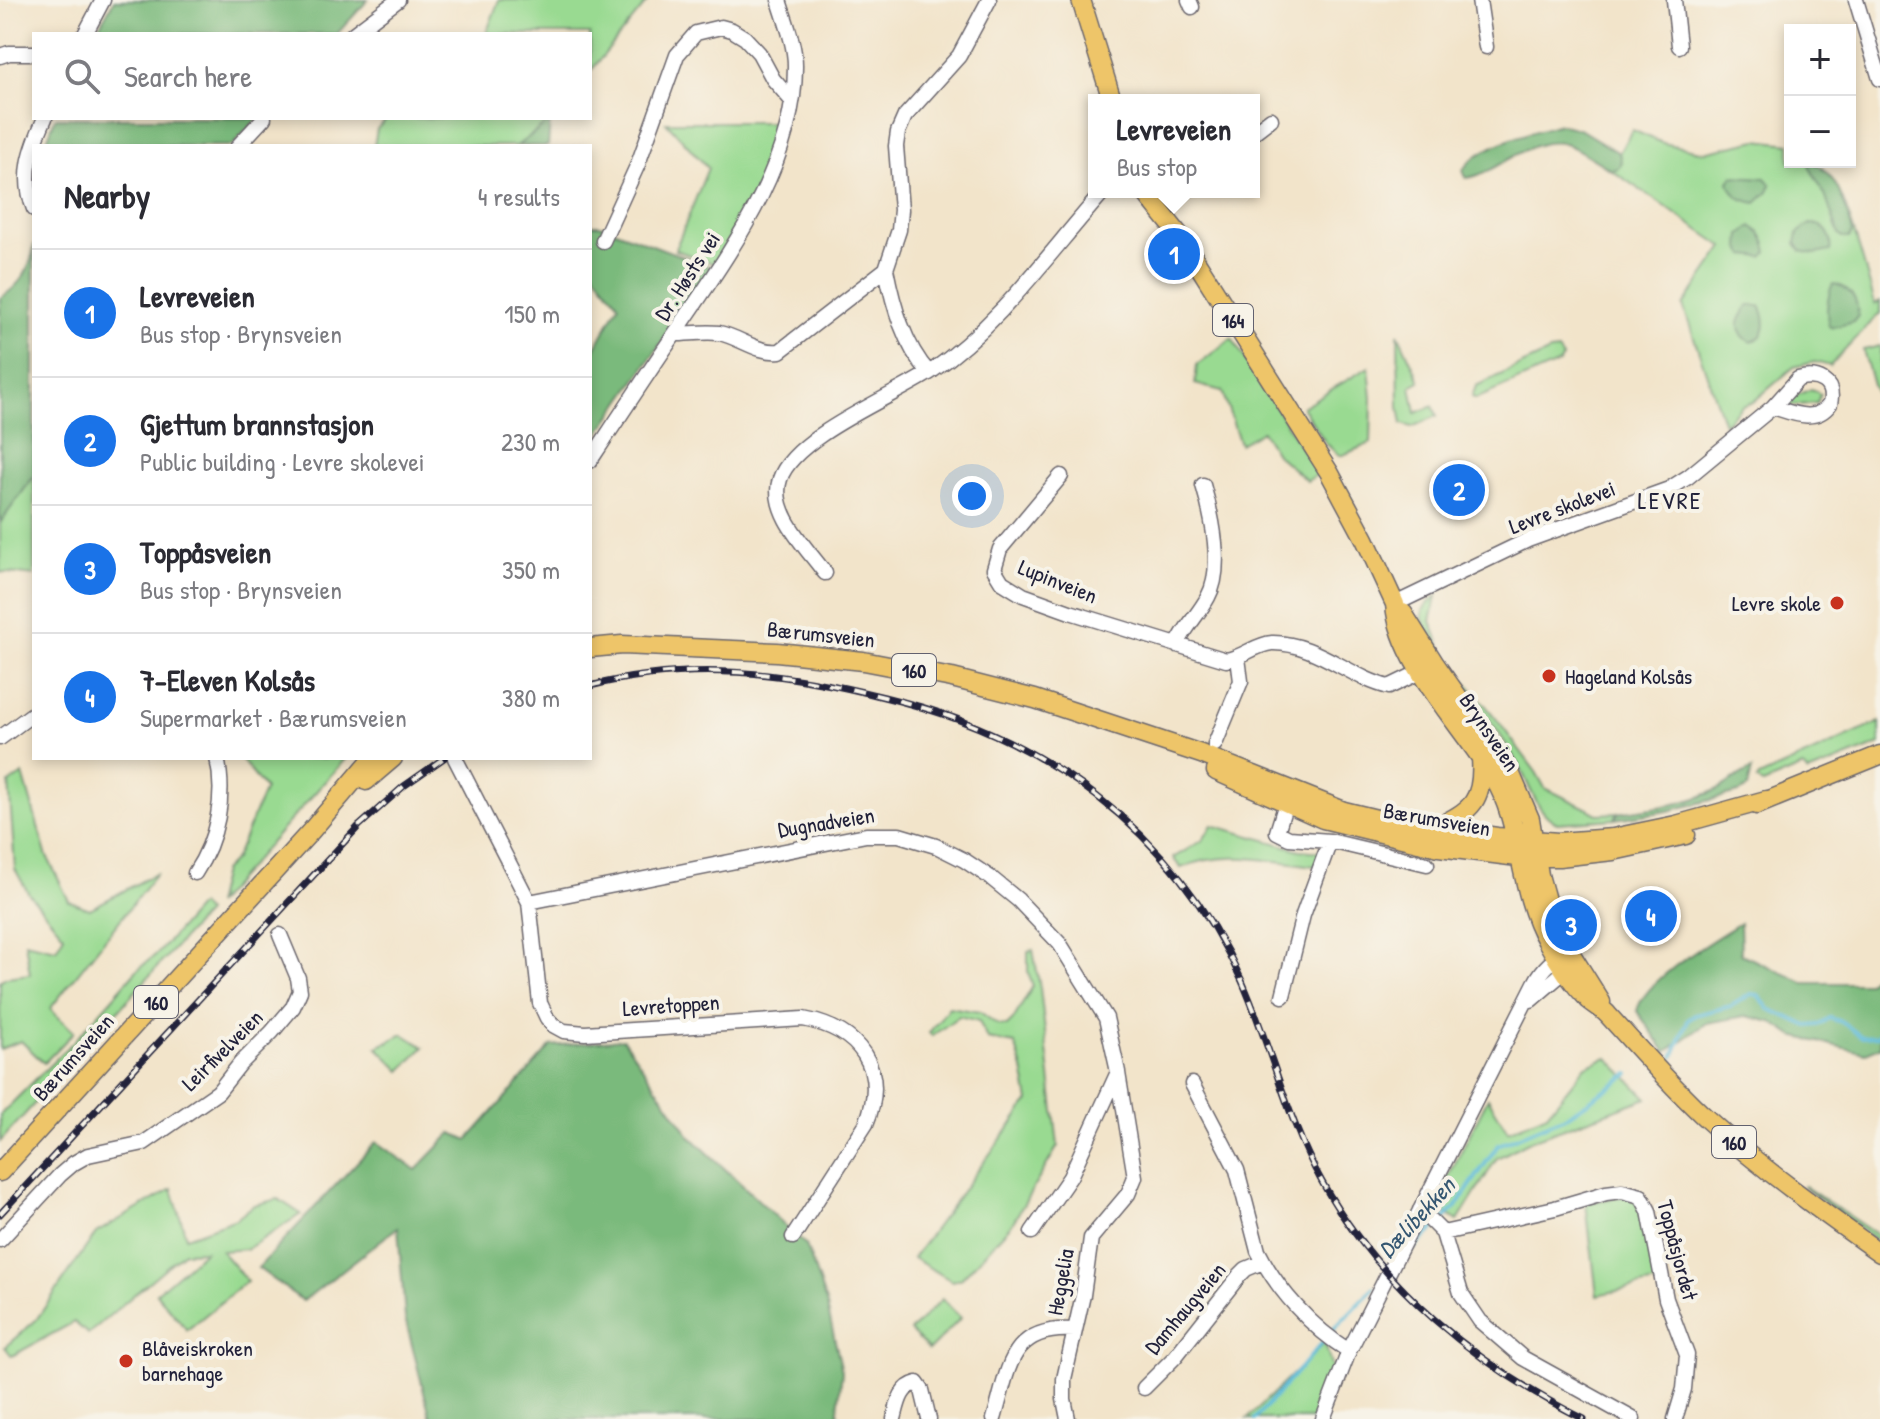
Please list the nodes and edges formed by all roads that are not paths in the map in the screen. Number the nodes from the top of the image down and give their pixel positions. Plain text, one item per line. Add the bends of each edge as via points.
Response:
1 (103, 0) edge
2 (398, 0) edge
3 (779, 0) edge
4 (989, 0) edge
5 (1081, 0) edge
6 (1479, 0) edge
7 (1674, 0) edge
8 (1856, 0) edge
9 (86, 32) edge
10 (356, 32) edge
11 (1679, 46) dead end
12 (1486, 47) dead end
13 (32, 53) edge
14 (0, 56) edge
15 (1880, 79) edge
16 (1110, 94) edge
17 (792, 101) junction
18 (1271, 119) dead end
19 (44, 120) edge
20 (262, 120) edge
21 (1260, 127) edge
22 (36, 144) edge
23 (240, 144) edge
24 (32, 155) edge
25 (1098, 198) edge
26 (1154, 198) edge
27 (32, 202) edge
28 (603, 241) dead end
29 (886, 269) junction
30 (675, 334) junction
31 (929, 373) junction
32 (1773, 407) dead end
33 (592, 458) edge
34 (1061, 476) dead end
35 (1203, 485) dead end
36 (825, 573) dead end
37 (1395, 604) junction
38 (1177, 645) junction
39 (592, 648) edge
40 (650, 648) junction
41 (1238, 658) junction
42 (592, 660) edge
43 (1428, 668) junction
44 (32, 714) edge
45 (0, 738) edge
46 (1215, 744) dead end
47 (1880, 755) edge
48 (1481, 758) junction
49 (217, 760) edge
50 (371, 760) edge
51 (391, 760) edge
52 (457, 760) edge
53 (1288, 797) junction
54 (1436, 827) junction
55 (311, 831) junction
56 (1330, 841) junction
57 (1526, 848) junction
58 (1427, 864) dead end
59 (195, 873) dead end
60 (529, 902) junction
61 (280, 935) dead end
62 (1565, 960) junction
63 (1283, 996) dead end
64 (1118, 1072) junction
65 (1192, 1084) dead end
66 (0, 1172) edge
67 (1420, 1210) junction
68 (1032, 1232) dead end
69 (1443, 1233) junction
70 (793, 1237) dead end
71 (0, 1240) edge
72 (1880, 1253) edge
73 (1263, 1262) junction
74 (1075, 1330) junction
75 (1349, 1351) junction
76 (1144, 1388) dead end
77 (894, 1419) edge
78 (929, 1419) edge
79 (994, 1419) edge
80 (1068, 1419) edge
81 (1323, 1419) edge
82 (1633, 1419) edge
83 (1675, 1419) edge

1 - 9 street
2 - 10 street
3 - 17 street, Dr. Høsts vei via 796,64
4 - 29 street via 959,56 905,116 898,132 901,210
5 - 16 main road
6 - 12 street
7 - 11 street
8 - 15 street
13 - 14 street
17 - 28 street via 745,38 721,27 696,33 677,55 638,164
17 - 30 street, Dr. Høsts vei via 780,150 755,211
18 - 21 street
19 - 22 street
20 - 23 street
24 - 27 street via 27,185
25 - 31 street via 1002,311
26 - 37 main road, Brynsveien / 164 via 1329,472
29 - 30 street via 780,351 761,350 723,334
29 - 31 street via 900,322
30 - 33 street, Dr. Høsts vei
31 - 36 street via 812,442 781,475 780,508
32 - 37 street, Levre skolevei via 1669,489 1528,540
34 - 38 street, Lupinveien via 1000,549 994,569 1002,582 1070,612
35 - 38 street via 1210,506 1215,581
37 - 43 main road, Brynsveien / 164
38 - 41 street, Lupinveien via 1226,660
39 - 40 main road, Bærumsveien / 160
40 - 42 main road, Bærumsveien / 160
40 - 53 main road, Bærumsveien / 160 via 777,652 903,668 1035,699 1168,744 1220,773
41 - 43 street via 1269,643 1288,645 1389,687
41 - 46 street via 1241,681
43 - 48 main road, Brynsveien / 164
43 - 57 main road, Brynsveien / 164 via 1509,770 1530,819
44 - 45 street
47 - 57 main road, Bærumsveien via 1736,817 1655,843 1613,851
48 - 54 main road via 1477,797 1461,815
48 - 57 main road, Brynsveien / 164
49 - 59 street via 218,815
50 - 55 main road, Bærumsveien / 160
51 - 55 main road, Bærumsveien / 160
52 - 60 street, Levretoppen
53 - 54 main road, Bærumsveien / 160 via 1385,821
53 - 56 street, Bærumsveien via 1277,832
53 - 57 main road, Bærumsveien / 160 via 1323,819 1378,834 1439,847
54 - 57 main road, Bærumsveien / 160
55 - 66 main road, Bærumsveien / 160
56 - 58 street, Bærumsveien
56 - 63 street via 1303,915
57 - 62 main road, Brynsveien / 160
60 - 64 street, Dugnadveien via 866,835 899,835 964,860 1040,921 1076,966 1106,1018
60 - 70 street, Levretoppen via 540,1003 553,1025 564,1031 803,1019 842,1032 866,1055 873,1107
61 - 71 street, Leirfivelveien via 300,991 293,1007 218,1092 144,1143 74,1163
62 - 67 street via 1542,971
62 - 72 main road, Brynsveien / 160 via 1599,995 1605,1012 1708,1120
64 - 68 street via 1070,1177
64 - 74 street, Heggelia via 1135,1177 1128,1194 1091,1238
65 - 73 street via 1237,1170
67 - 69 street
67 - 75 street
69 - 82 street via 1461,1293 1480,1321 1523,1358
69 - 83 street, Toppåsjordet via 1606,1193 1641,1196 1649,1211 1666,1299 1687,1355
73 - 75 street via 1316,1327
73 - 76 street, Damhaugveien via 1239,1276
74 - 79 street via 1041,1331 1021,1344 1006,1371
74 - 80 street, Heggelia via 1064,1379
75 - 81 street
77 - 78 street via 906,1388 917,1383

